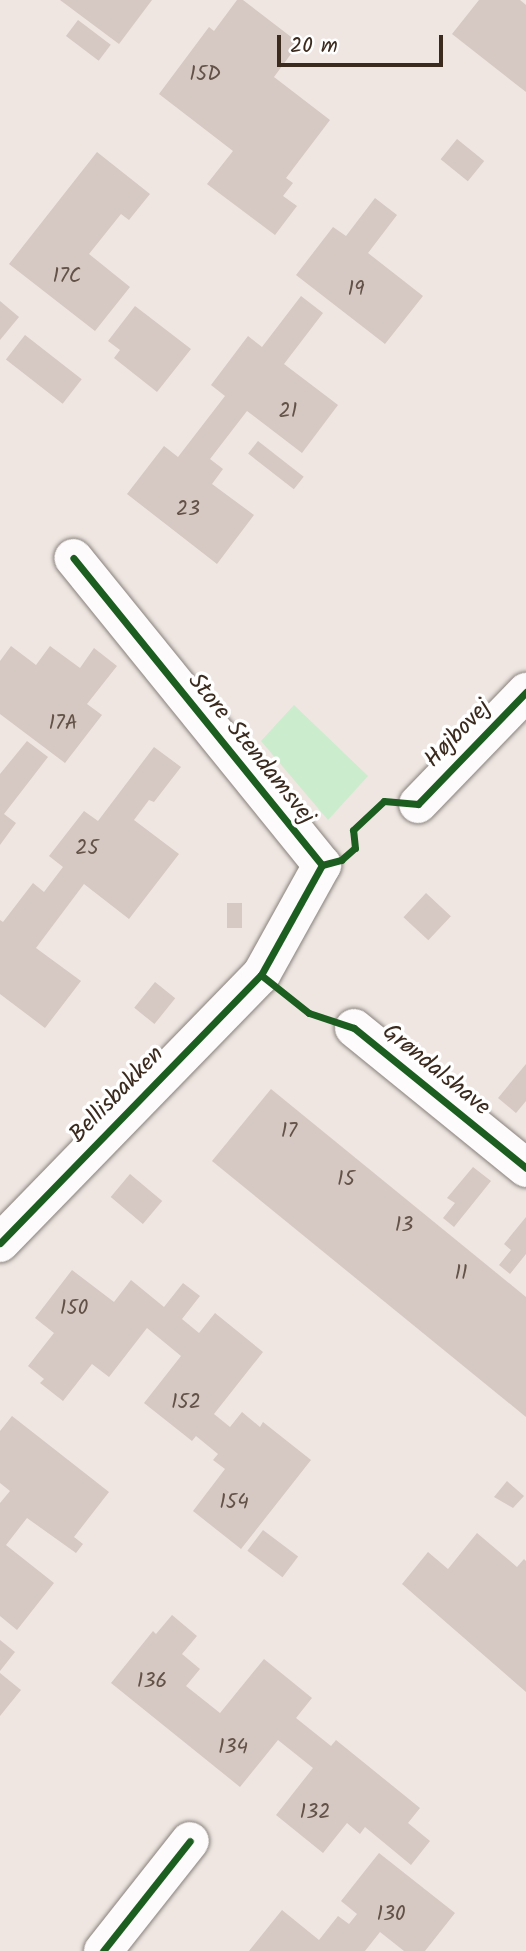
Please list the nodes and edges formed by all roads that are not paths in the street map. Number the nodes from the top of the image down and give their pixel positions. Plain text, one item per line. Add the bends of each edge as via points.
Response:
1 (74, 558) dead end
2 (526, 692) edge
3 (418, 804) dead end
4 (261, 975) joint
5 (355, 1028) dead end
6 (526, 1168) edge
7 (0, 1243) edge
8 (190, 1841) dead end
9 (103, 1951) edge

1 - 4 street, Store Stendamsvej via 322,865
2 - 3 street, Højbovej
4 - 7 street, Bellisbakken
5 - 6 street, Grøndalshave
8 - 9 street

